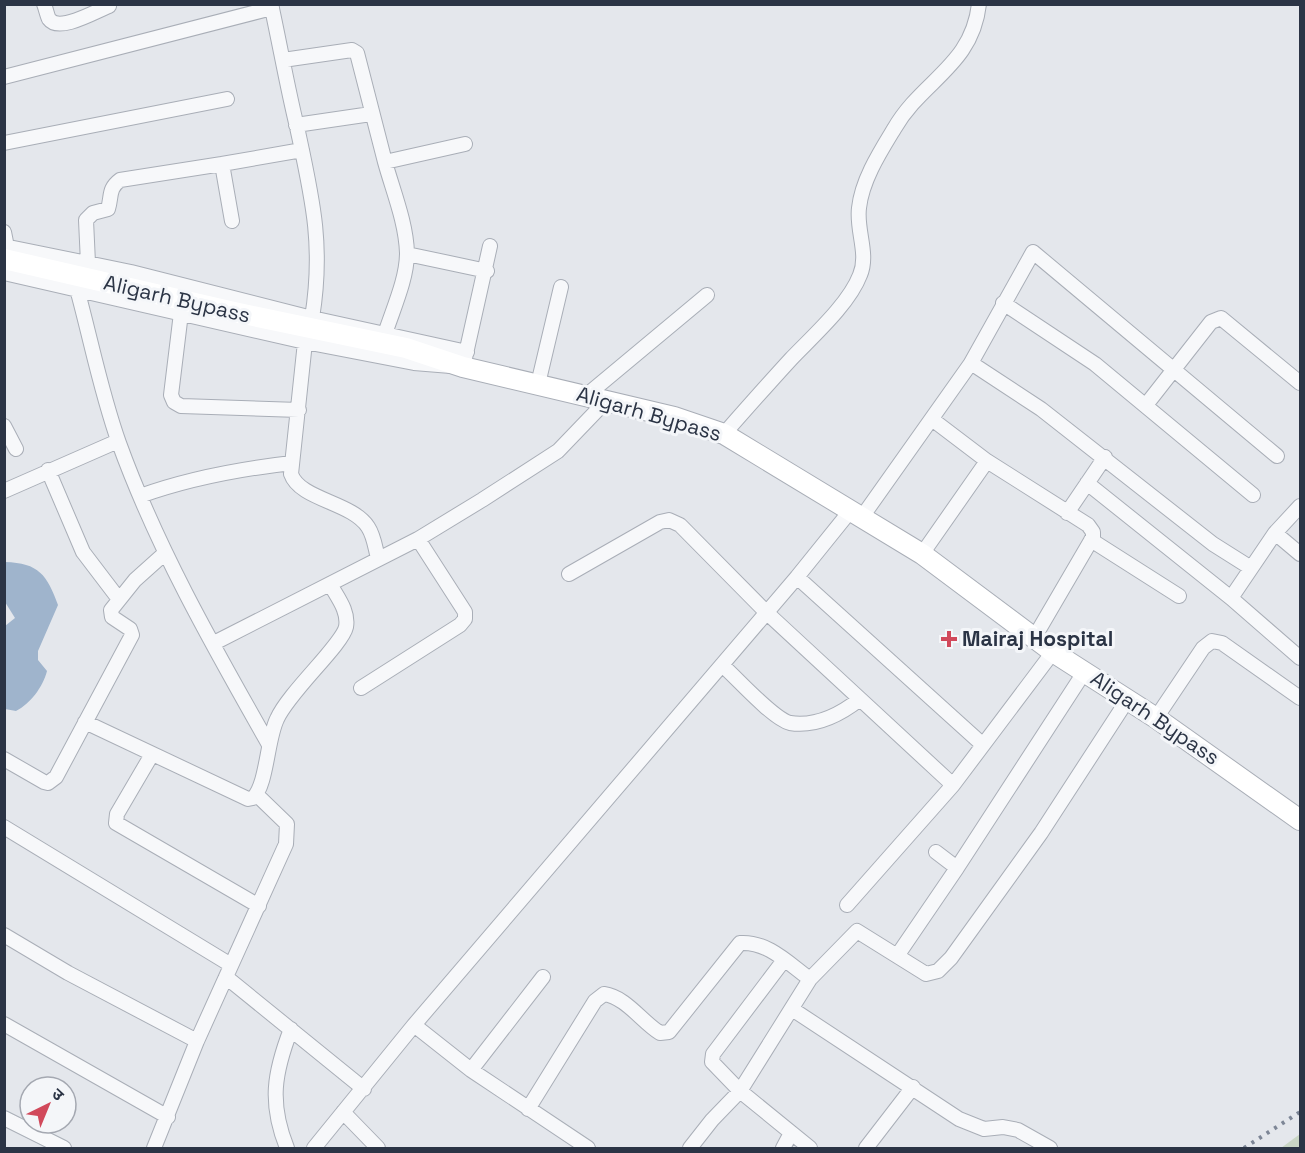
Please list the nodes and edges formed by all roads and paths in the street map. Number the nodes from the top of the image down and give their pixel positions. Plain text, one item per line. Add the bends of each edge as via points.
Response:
1 (44, 4) edge
2 (979, 4) edge
3 (110, 5) edge
4 (272, 6) edge
5 (283, 60) junction
6 (4, 77) edge
7 (227, 99) dead end
8 (371, 114) junction
9 (296, 125) junction
10 (4, 143) edge
11 (465, 144) dead end
12 (302, 150) junction
13 (385, 162) junction
14 (222, 164) junction
15 (232, 221) dead end
16 (4, 232) edge
17 (490, 246) dead end
18 (5, 251) edge
19 (407, 254) junction
20 (88, 263) junction
21 (487, 271) junction
22 (4, 273) edge
23 (561, 287) dead end
24 (77, 289) junction
25 (707, 294) dead end
26 (1003, 303) junction
27 (181, 313) junction
28 (312, 318) junction
29 (385, 334) junction
30 (305, 342) junction
31 (465, 360) junction
32 (971, 363) junction
33 (1174, 369) junction
34 (1300, 383) edge
35 (538, 384) junction
36 (586, 395) junction
37 (607, 400) junction
38 (1146, 405) junction
39 (299, 410) junction
40 (933, 420) junction
41 (4, 426) edge
42 (724, 434) junction
43 (118, 441) junction
44 (16, 449) dead end
45 (1277, 456) dead end
46 (1105, 457) junction
47 (987, 461) junction
48 (292, 463) junction
49 (48, 470) junction
50 (1087, 483) junction
51 (4, 491) edge
52 (1253, 495) dead end
53 (140, 496) junction
54 (1300, 506) edge
55 (856, 513) junction
56 (1067, 513) junction
57 (1275, 533) junction
58 (418, 539) junction
59 (1091, 540) junction
60 (164, 554) junction
61 (921, 554) junction
62 (1300, 554) edge
63 (378, 558) junction
64 (1251, 568) junction
65 (569, 574) dead end
66 (797, 577) junction
67 (330, 584) junction
68 (1179, 596) dead end
69 (118, 598) junction
70 (1231, 598) junction
71 (766, 612) junction
72 (1034, 638) junction
73 (214, 643) junction
74 (1053, 652) junction
75 (1300, 658) edge
76 (722, 665) junction
77 (1085, 671) junction
78 (361, 688) dead end
79 (1300, 698) edge
80 (860, 699) junction
81 (1128, 699) junction
82 (1156, 718) junction
83 (85, 722) junction
84 (268, 743) junction
85 (983, 745) junction
86 (151, 756) junction
87 (4, 759) edge
88 (953, 785) junction
89 (257, 795) junction
90 (1300, 820) edge
91 (4, 826) edge
92 (936, 852) dead end
93 (957, 868) junction
94 (847, 905) dead end
95 (259, 906) junction
96 (4, 935) edge
97 (897, 956) junction
98 (784, 960) junction
99 (229, 971) junction
100 (543, 976) dead end
101 (810, 979) junction
102 (792, 1009) junction
103 (4, 1024) edge
104 (414, 1025) junction
105 (291, 1029) junction
106 (197, 1041) junction
107 (471, 1070) junction
108 (913, 1087) junction
109 (364, 1089) junction
110 (740, 1091) junction
111 (528, 1109) junction
112 (343, 1112) junction
113 (168, 1117) junction
114 (4, 1118) edge
115 (791, 1133) junction
116 (64, 1149) edge
117 (154, 1149) edge
118 (287, 1149) edge
119 (314, 1149) edge
120 (378, 1149) edge
121 (588, 1149) edge
122 (690, 1149) edge
123 (783, 1149) edge
124 (810, 1149) edge
125 (866, 1149) edge
126 (1050, 1149) edge

1 - 3 street via 49,18 63,25
2 - 42 street via 970,42 909,105 865,184 858,228 864,255 861,274 852,290
4 - 5 street
4 - 6 street
5 - 8 street via 352,50 357,53
5 - 9 street
7 - 10 street
8 - 9 street
8 - 13 street
9 - 12 street
11 - 13 street
12 - 14 street
12 - 28 street via 318,246
13 - 19 street
14 - 15 street
14 - 20 street via 120,180 113,185 108,209 93,213 86,220
16 - 18 street
17 - 21 street
18 - 20 street
18 - 31 main road, Aligarh Bypass via 234,312
19 - 21 street
19 - 29 street
20 - 28 street
21 - 31 street
22 - 24 street
23 - 35 street
24 - 27 street
24 - 43 street
25 - 36 street
26 - 32 street
26 - 33 street via 1033,252
26 - 38 street via 1095,364
27 - 30 street
27 - 39 street via 171,395 174,402 181,406
28 - 29 street
29 - 31 street
30 - 31 street via 414,363
30 - 39 street
31 - 35 main road, Aligarh Bypass
32 - 40 street
32 - 46 street
33 - 34 street via 1211,322 1221,318
33 - 38 street
33 - 45 street
35 - 36 main road, Aligarh Bypass
36 - 37 main road, Aligarh Bypass
37 - 42 main road, Aligarh Bypass
37 - 58 street via 558,451
38 - 52 street
39 - 48 street
40 - 47 street
40 - 55 street
41 - 44 street
42 - 55 main road, Aligarh Bypass
43 - 49 street
43 - 53 street
46 - 50 street
46 - 64 street via 1213,544
47 - 56 street
47 - 61 street
48 - 53 street via 207,475
48 - 63 street via 291,474 301,486 357,515 367,525
49 - 51 street
49 - 69 street via 83,552
50 - 56 street
50 - 70 street
53 - 60 street
54 - 57 street
55 - 61 main road, Aligarh Bypass
55 - 66 street
56 - 59 street via 1092,530
57 - 62 street
57 - 64 street
58 - 63 street
58 - 78 street via 465,612 465,619
59 - 68 street
59 - 72 street
60 - 69 street
60 - 73 street
61 - 72 main road, Aligarh Bypass
63 - 67 street
64 - 70 street
65 - 71 street via 669,520 680,525
66 - 71 street
66 - 85 street
67 - 73 street
67 - 84 street via 346,616 345,632 294,690
69 - 83 street via 111,614 132,635
70 - 75 street
71 - 76 street
71 - 80 street
72 - 74 main road, Aligarh Bypass
73 - 84 street
74 - 77 main road, Aligarh Bypass
74 - 85 street
76 - 80 street via 789,723 827,719
76 - 104 street
77 - 81 main road, Aligarh Bypass
77 - 93 street
79 - 82 street via 1222,643 1212,641 1203,648
80 - 88 street
81 - 82 main road, Aligarh Bypass
81 - 97 street via 1041,833 951,958 938,971 926,974
82 - 90 main road, Aligarh Bypass
83 - 86 street
83 - 87 street via 56,777 48,783
84 - 89 street
85 - 88 street
86 - 89 street via 248,799
86 - 95 street via 117,814 116,823
88 - 94 street
89 - 95 street via 281,815 288,834
91 - 99 street
92 - 93 street
93 - 97 street
95 - 99 street
96 - 106 street
97 - 101 street via 857,931
98 - 101 street
98 - 110 street via 712,1054 712,1062
98 - 111 street via 765,946 740,943 669,1032 660,1033 611,995 604,994 595,1001
99 - 105 street
99 - 106 street
100 - 107 street
101 - 102 street
102 - 108 street
102 - 110 street
103 - 113 street
104 - 107 street
104 - 109 street
105 - 109 street
105 - 118 street via 275,1084 277,1114
106 - 113 street
107 - 111 street
108 - 125 street
108 - 126 street via 974,1127 1018,1130
109 - 112 street
110 - 115 street
110 - 122 street
111 - 121 street
112 - 119 street
112 - 120 street
113 - 117 street
114 - 116 street
115 - 123 street
115 - 124 street

